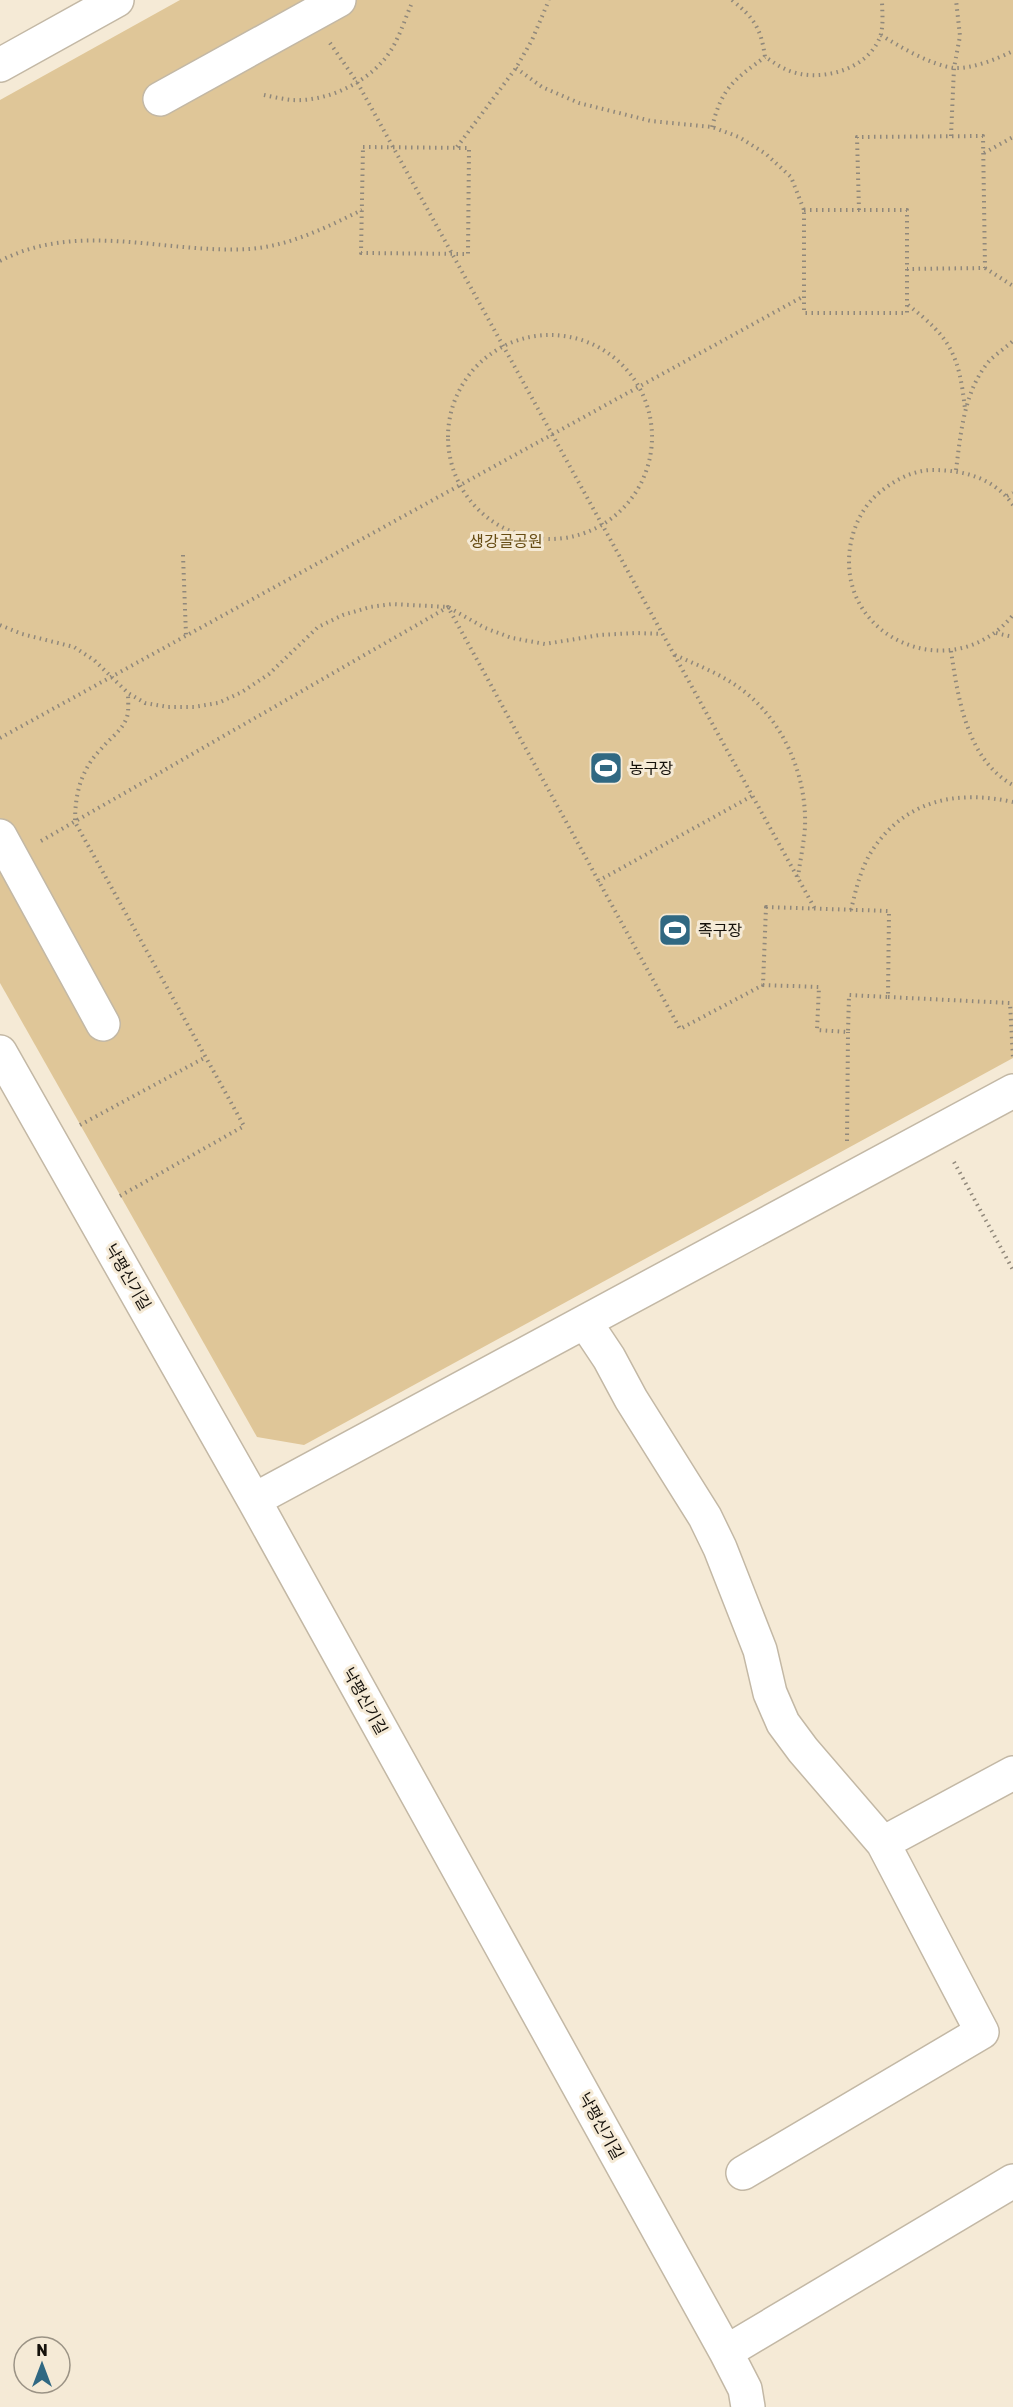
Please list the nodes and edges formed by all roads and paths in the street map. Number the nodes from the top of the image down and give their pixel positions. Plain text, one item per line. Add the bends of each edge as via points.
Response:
1 (117, 0) edge
2 (339, 0) edge
3 (549, 0) edge
4 (732, 0) edge
5 (882, 0) edge
6 (956, 0) edge
7 (411, 5) dead end
8 (306, 8) edge
9 (881, 34) junction
10 (1013, 51) edge
11 (765, 57) junction
12 (0, 65) edge
13 (516, 68) junction
14 (954, 68) junction
15 (357, 82) junction
16 (264, 95) dead end
17 (160, 99) dead end
18 (712, 127) junction
19 (951, 136) junction
20 (1013, 137) edge
21 (393, 147) junction
22 (457, 148) junction
23 (984, 153) junction
24 (362, 210) junction
25 (804, 210) junction
26 (859, 210) junction
27 (452, 254) junction
28 (0, 261) edge
29 (985, 267) junction
30 (907, 269) junction
31 (1013, 286) edge
32 (804, 296) junction
33 (907, 304) junction
34 (1013, 341) edge
35 (502, 345) junction
36 (638, 387) junction
37 (965, 411) junction
38 (552, 435) junction
39 (956, 470) junction
40 (459, 486) junction
41 (1013, 493) edge
42 (1007, 496) junction
43 (1013, 505) edge
44 (602, 525) junction
45 (183, 555) dead end
46 (448, 607) junction
47 (1013, 615) edge
48 (0, 625) edge
49 (995, 633) junction
50 (662, 634) junction
51 (186, 635) junction
52 (1013, 637) edge
53 (951, 651) junction
54 (674, 655) junction
55 (111, 677) junction
56 (128, 693) junction
57 (0, 738) edge
58 (1013, 785) edge
59 (752, 796) junction
60 (1013, 802) edge
61 (75, 822) junction
62 (4, 853) edge
63 (798, 877) junction
64 (598, 881) junction
65 (815, 909) junction
66 (851, 910) junction
67 (763, 985) junction
68 (888, 997) junction
69 (1012, 1003) edge
70 (103, 1024) dead end
71 (848, 1032) junction
72 (0, 1052) edge
73 (206, 1057) junction
74 (1013, 1068) edge
75 (1013, 1091) edge
76 (938, 1132) junction
77 (50, 1141) junction
78 (846, 1181) junction
79 (91, 1212) junction
80 (1013, 1270) edge
81 (585, 1323) junction
82 (254, 1500) junction
83 (1013, 1773) edge
84 (883, 1843) junction
85 (743, 2174) dead end
86 (1013, 2181) edge
87 (726, 2352) junction
88 (748, 2407) edge

1 - 12 street
2 - 8 street
3 - 13 path
4 - 11 path via 752,17 762,38
5 - 9 path
6 - 14 path via 960,36
7 - 15 path via 382,63
8 - 15 path
8 - 17 street
9 - 11 path via 872,52 850,68 817,76 786,70
9 - 14 path via 911,53
10 - 14 path via 992,61
11 - 18 path via 734,80 718,104
13 - 18 path via 542,87 579,103 651,121
13 - 22 path
14 - 19 path
15 - 16 path via 321,98 293,100
15 - 21 path
18 - 25 path via 739,137 766,154 791,177
19 - 23 path via 983,136
19 - 26 path via 857,137
20 - 23 path
21 - 22 path
21 - 24 path via 363,147
21 - 27 path
22 - 27 path via 469,148 468,254
23 - 29 path
24 - 27 path via 361,253
24 - 28 path via 322,230 252,249 192,249 83,239 44,243
25 - 26 path
25 - 32 path
26 - 30 path via 907,210
27 - 35 path
29 - 30 path
29 - 31 path
30 - 33 path
32 - 33 path via 804,313 907,313
32 - 36 path
33 - 37 path via 929,321 957,360
34 - 37 path via 991,360 974,385
35 - 36 path via 536,335 571,336 604,349 630,372
35 - 38 path
35 - 40 path via 476,364 457,391 447,422 448,455
36 - 38 path
36 - 44 path via 648,403 653,438 646,472 629,503
37 - 39 path
38 - 40 path
38 - 44 path
39 - 42 path via 983,479
39 - 53 path via 925,470 895,480 871,500 854,526 848,557 852,589 867,616 890,637 919,650
40 - 44 path via 480,512 507,530 538,538 571,537
40 - 51 path
41 - 42 path
42 - 43 path
44 - 50 path
45 - 51 path
46 - 50 path via 485,628 545,644 600,635
46 - 56 path via 392,604 343,615 318,627 270,674 218,703 168,707 145,703
46 - 61 path
46 - 64 path
47 - 49 path
48 - 55 path via 74,647
49 - 52 path
49 - 53 path via 979,644
50 - 54 path
51 - 55 path
53 - 58 path via 963,713 974,742 990,765
54 - 59 path
54 - 63 path via 719,674 742,689 782,735 796,764 803,796 805,827
55 - 56 path
55 - 57 path
56 - 61 path via 128,715 88,765 79,784
59 - 63 path
59 - 64 path
60 - 66 path via 987,796 956,796 927,804 897,823 873,849 859,878
61 - 62 path
61 - 73 path
62 - 70 street
63 - 65 path
64 - 67 path via 680,1029
65 - 66 path
65 - 67 path via 766,907
66 - 68 path via 889,911
67 - 71 path via 819,987 817,1030
68 - 69 path
68 - 71 path via 849,995
69 - 74 path
71 - 78 path
72 - 77 street, 낙평신기길
73 - 77 path
73 - 79 path via 243,1126
75 - 76 street
76 - 78 street
76 - 80 path
77 - 79 street, 낙평신기길
78 - 81 street
79 - 82 street, 낙평신기길
81 - 82 street
81 - 84 street via 710,1527 760,1650 770,1693 783,1724
82 - 87 street, 낙평신기길
83 - 84 street
84 - 85 street via 982,2032
86 - 87 street
87 - 88 street, 낙평신기길 via 745,2389

